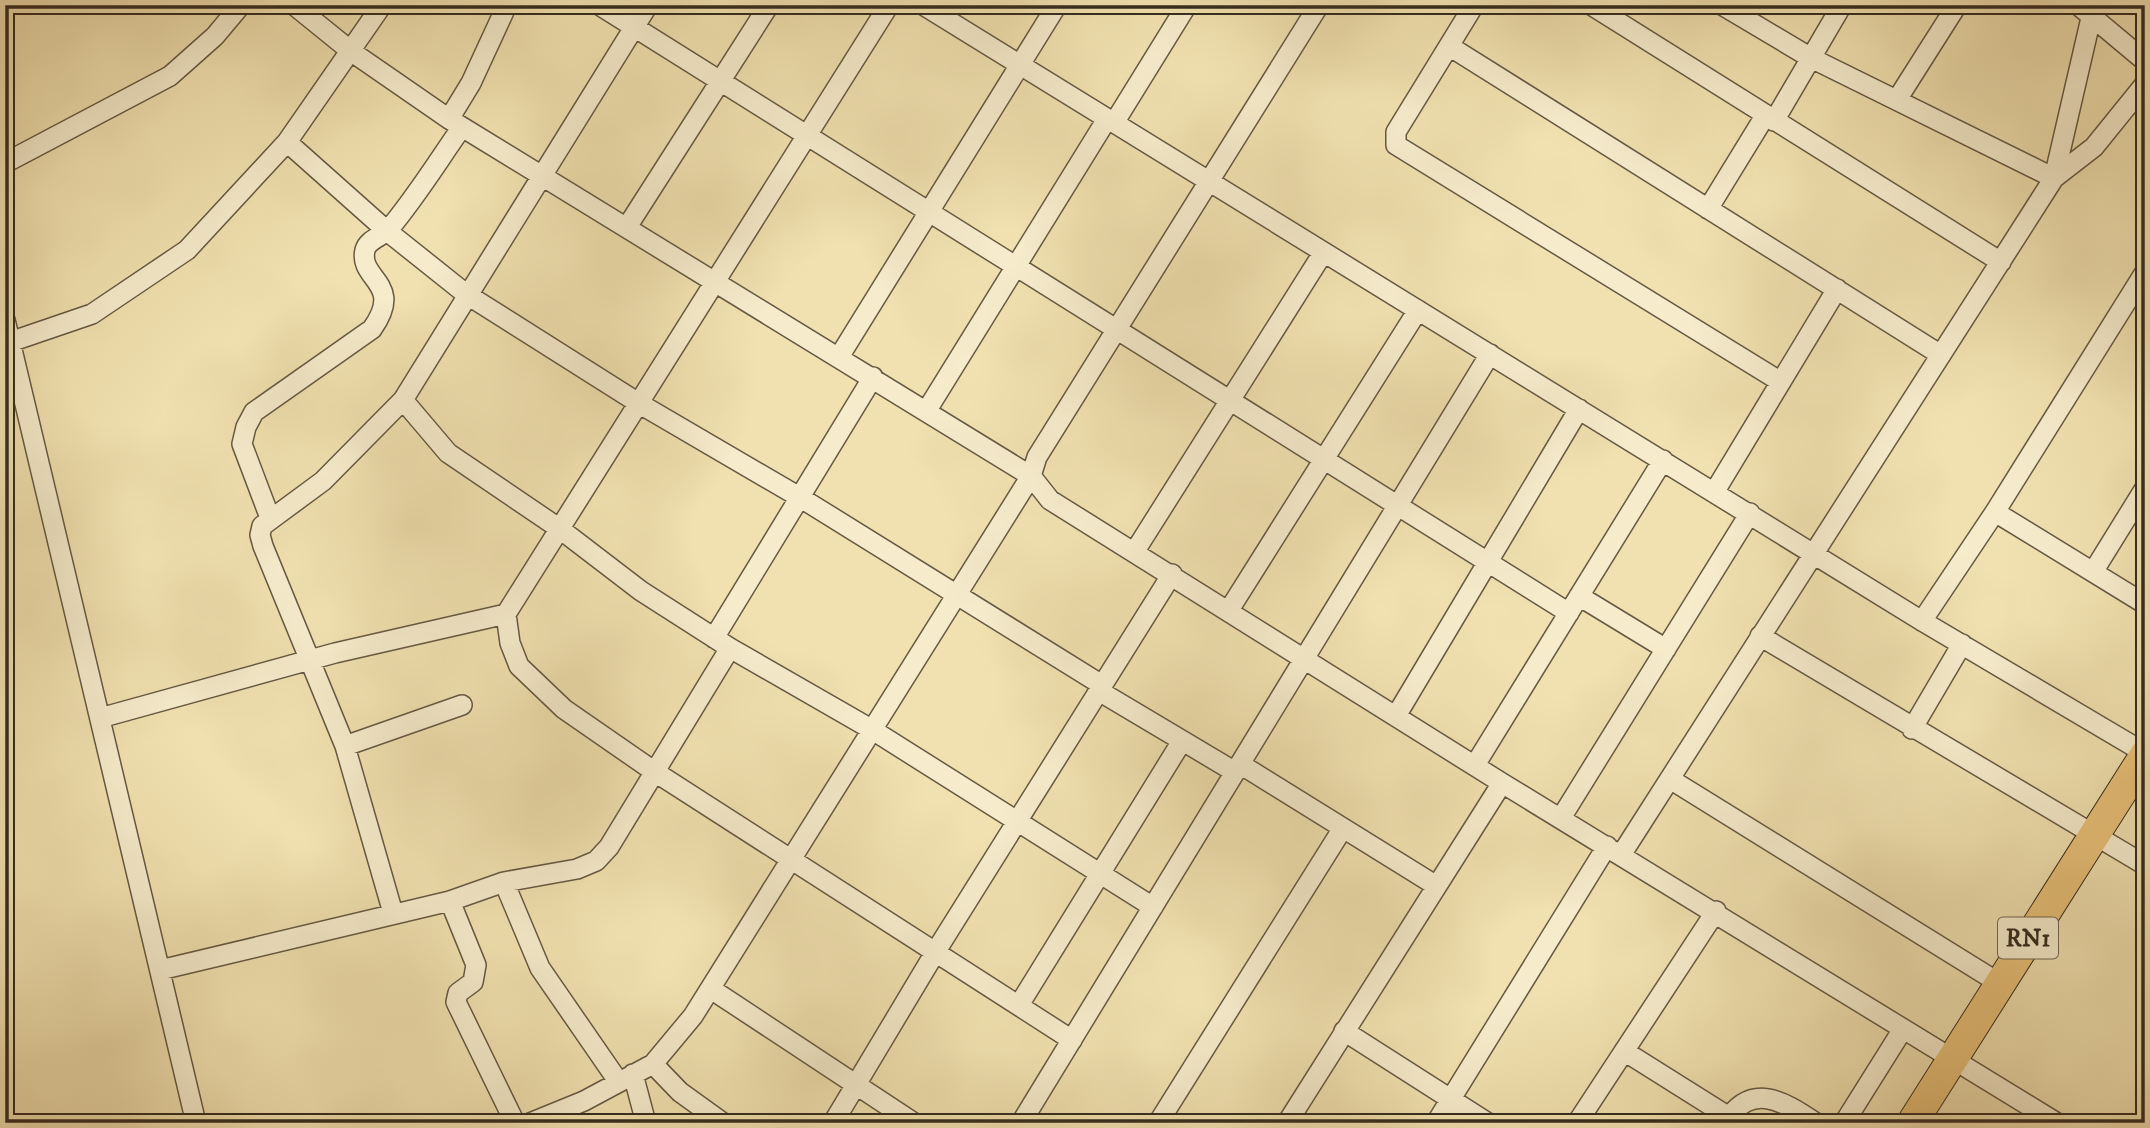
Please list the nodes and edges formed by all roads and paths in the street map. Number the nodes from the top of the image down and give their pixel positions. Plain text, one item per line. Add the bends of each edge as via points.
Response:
1 (242, 5) edge
2 (294, 5) edge
3 (382, 5) edge
4 (508, 5) edge
5 (599, 5) edge
6 (648, 5) edge
7 (769, 5) edge
8 (889, 5) edge
9 (923, 5) edge
10 (1057, 5) edge
11 (1187, 5) edge
12 (1319, 5) edge
13 (1474, 5) edge
14 (1591, 5) edge
15 (1722, 5) edge
16 (1842, 5) edge
17 (1957, 5) edge
18 (2084, 11) edge
19 (634, 27) junction
20 (1449, 46) junction
21 (352, 52) junction
22 (1811, 58) junction
23 (2145, 61) edge
24 (1020, 64) junction
25 (721, 82) junction
26 (2142, 92) edge
27 (1898, 98) junction
28 (1770, 118) junction
29 (1110, 121) junction
30 (456, 123) junction
31 (807, 136) junction
32 (287, 142) junction
33 (5, 163) edge
34 (542, 176) junction
35 (2054, 178) junction
36 (1208, 183) junction
37 (1708, 209) junction
38 (929, 212) junction
39 (627, 227) junction
40 (387, 232) junction
41 (1323, 253) junction
42 (2000, 262) junction
43 (1013, 267) junction
44 (2145, 272) edge
45 (715, 282) junction
46 (1837, 289) junction
47 (466, 294) junction
48 (1418, 310) junction
49 (5, 320) edge
50 (1116, 330) junction
51 (10, 342) junction
52 (1490, 354) junction
53 (1941, 355) junction
54 (839, 357) junction
55 (873, 377) junction
56 (1781, 382) junction
57 (403, 400) junction
58 (1230, 401) junction
59 (640, 404) junction
60 (1579, 409) junction
61 (927, 410) junction
62 (1324, 460) junction
63 (1663, 460) junction
64 (1031, 475) junction
65 (2145, 488) edge
66 (1715, 492) junction
67 (801, 498) junction
68 (1397, 506) junction
69 (1995, 512) junction
70 (1750, 513) junction
71 (270, 517) junction
72 (560, 528) junction
73 (1135, 551) junction
74 (1814, 552) junction
75 (1488, 563) junction
76 (2092, 572) junction
77 (1172, 574) junction
78 (957, 596) junction
79 (1579, 596) junction
80 (2145, 604) edge
81 (1229, 610) junction
82 (1569, 613) junction
83 (506, 614) junction
84 (1922, 621) junction
85 (1760, 636) junction
86 (722, 643) junction
87 (1962, 645) junction
88 (1666, 649) junction
89 (1304, 658) junction
90 (312, 660) junction
91 (1101, 688) junction
92 (462, 705) dead end
93 (1396, 716) junction
94 (100, 718) junction
95 (871, 729) junction
96 (1912, 729) junction
97 (1182, 741) junction
98 (345, 746) junction
99 (2145, 754) edge
100 (1475, 765) junction
101 (1238, 768) junction
102 (654, 772) junction
103 (1670, 779) junction
104 (1502, 783) junction
105 (1562, 818) junction
106 (1019, 821) junction
107 (1343, 828) junction
108 (2096, 834) junction
109 (1614, 850) junction
110 (791, 859) junction
111 (2145, 865) edge
112 (1101, 873) junction
113 (504, 882) junction
114 (1435, 885) junction
115 (450, 901) junction
116 (1153, 907) junction
117 (1716, 911) junction
118 (393, 913) junction
119 (936, 951) junction
120 (160, 970) junction
121 (1999, 983) junction
122 (710, 989) junction
123 (1020, 1005) junction
124 (1903, 1028) junction
125 (1344, 1031) junction
126 (1072, 1040) junction
127 (1624, 1051) junction
128 (1951, 1059) junction
129 (653, 1064) junction
130 (626, 1077) junction
131 (855, 1086) junction
132 (1450, 1099) junction
133 (1727, 1120) edge
134 (196, 1123) edge
135 (515, 1123) edge
136 (530, 1123) edge
137 (646, 1123) edge
138 (723, 1123) edge
139 (833, 1123) edge
140 (914, 1123) edge
141 (1021, 1123) edge
142 (1158, 1123) edge
143 (1287, 1123) edge
144 (1436, 1123) edge
145 (1488, 1123) edge
146 (1577, 1123) edge
147 (1816, 1123) edge
148 (1844, 1123) edge
149 (1912, 1123) edge
150 (2057, 1123) edge

1 - 33 street via 170,76
2 - 21 street
3 - 21 street
4 - 30 street
5 - 19 street
6 - 19 street
7 - 25 street
8 - 31 street
9 - 24 street
10 - 24 street
11 - 29 street
12 - 36 street
13 - 20 street
14 - 28 street
15 - 22 street
16 - 22 street
17 - 27 street
18 - 23 street
18 - 35 street
19 - 25 street
19 - 34 street
20 - 37 street
20 - 56 street via 1396,132 1396,145
21 - 30 street
21 - 32 street
22 - 27 street
22 - 28 street
24 - 29 street
24 - 38 street
25 - 31 street
25 - 39 street
26 - 35 street via 2094,147
27 - 35 street
28 - 37 street
28 - 42 street
29 - 36 street
29 - 43 street
30 - 34 street
30 - 40 street
31 - 38 street
31 - 45 street
32 - 40 street
32 - 51 street via 187,250 92,314
34 - 39 street
34 - 47 street
35 - 42 street
36 - 41 street
36 - 50 street
37 - 46 street
38 - 43 street
38 - 54 street
39 - 45 street
40 - 47 street
40 - 71 street via 368,244 364,253 384,295 385,312 372,329 254,412 246,427 243,444
41 - 48 street
41 - 58 street
42 - 53 street
43 - 50 street
43 - 61 street
44 - 69 street
45 - 54 street
45 - 59 street
46 - 53 street
46 - 56 street
47 - 57 street
47 - 59 street
48 - 52 street
48 - 62 street
49 - 51 street
50 - 58 street
50 - 64 street via 1037,457
51 - 94 street
52 - 60 street
52 - 68 street
53 - 74 street
54 - 55 street
55 - 61 street
55 - 67 street
56 - 66 street
57 - 71 street via 323,481
57 - 72 street via 448,453
58 - 62 street
58 - 73 street
59 - 67 street
59 - 72 street
60 - 63 street
60 - 75 street
61 - 64 street
62 - 68 street
62 - 81 street
63 - 66 street
63 - 79 street
64 - 73 street via 1050,500
64 - 78 street
65 - 76 street
66 - 70 street
67 - 78 street
67 - 86 street
68 - 75 street
68 - 89 street
69 - 76 street
69 - 84 street
70 - 74 street
70 - 88 street
71 - 90 street via 260,535
72 - 83 street
72 - 86 street via 621,577
73 - 77 street
74 - 84 street
74 - 85 street
75 - 82 street
75 - 93 street
76 - 80 street
77 - 81 street
77 - 91 street
78 - 91 street
78 - 95 street
79 - 82 street
79 - 88 street
81 - 89 street
82 - 100 street
83 - 90 street
83 - 102 street via 510,643 524,674 564,709
84 - 87 street
85 - 96 street
85 - 103 street
86 - 95 street
86 - 102 street
87 - 96 street
87 - 99 street
88 - 105 street
89 - 93 street
89 - 101 street
90 - 94 street
90 - 98 street
91 - 97 street
91 - 106 street
92 - 98 street
93 - 100 street
94 - 120 street
95 - 106 street
95 - 110 street
96 - 108 street
97 - 101 street
97 - 112 street
98 - 118 street
99 - 108 highway, RN1
100 - 104 street
101 - 107 street
101 - 116 street
102 - 110 street
102 - 113 street via 609,848 596,861 577,869
103 - 109 street
103 - 121 street
104 - 105 street
104 - 114 street
105 - 109 street
106 - 112 street
106 - 119 street
107 - 114 street
107 - 142 street
108 - 111 street
108 - 121 highway, RN1
109 - 117 street
109 - 132 street
110 - 119 street
110 - 122 street
112 - 116 street
112 - 123 street
113 - 115 street
113 - 130 street via 540,968
114 - 125 street
115 - 118 street
115 - 135 street via 476,965 473,982 458,993 456,1002
116 - 126 street
117 - 124 street
117 - 127 street
118 - 120 street
119 - 123 street
119 - 131 street
120 - 134 street
121 - 128 highway, RN1
122 - 129 street
122 - 131 street
123 - 126 street
124 - 128 street
124 - 148 street
125 - 132 street
125 - 143 street
126 - 141 street
127 - 133 street
127 - 146 street
128 - 149 highway, RN1
128 - 150 street
129 - 130 street
129 - 138 street via 680,1092
130 - 136 street
130 - 137 street
131 - 139 street
131 - 140 street
132 - 144 street
132 - 145 street
133 - 147 street via 1748,1100 1761,1097

